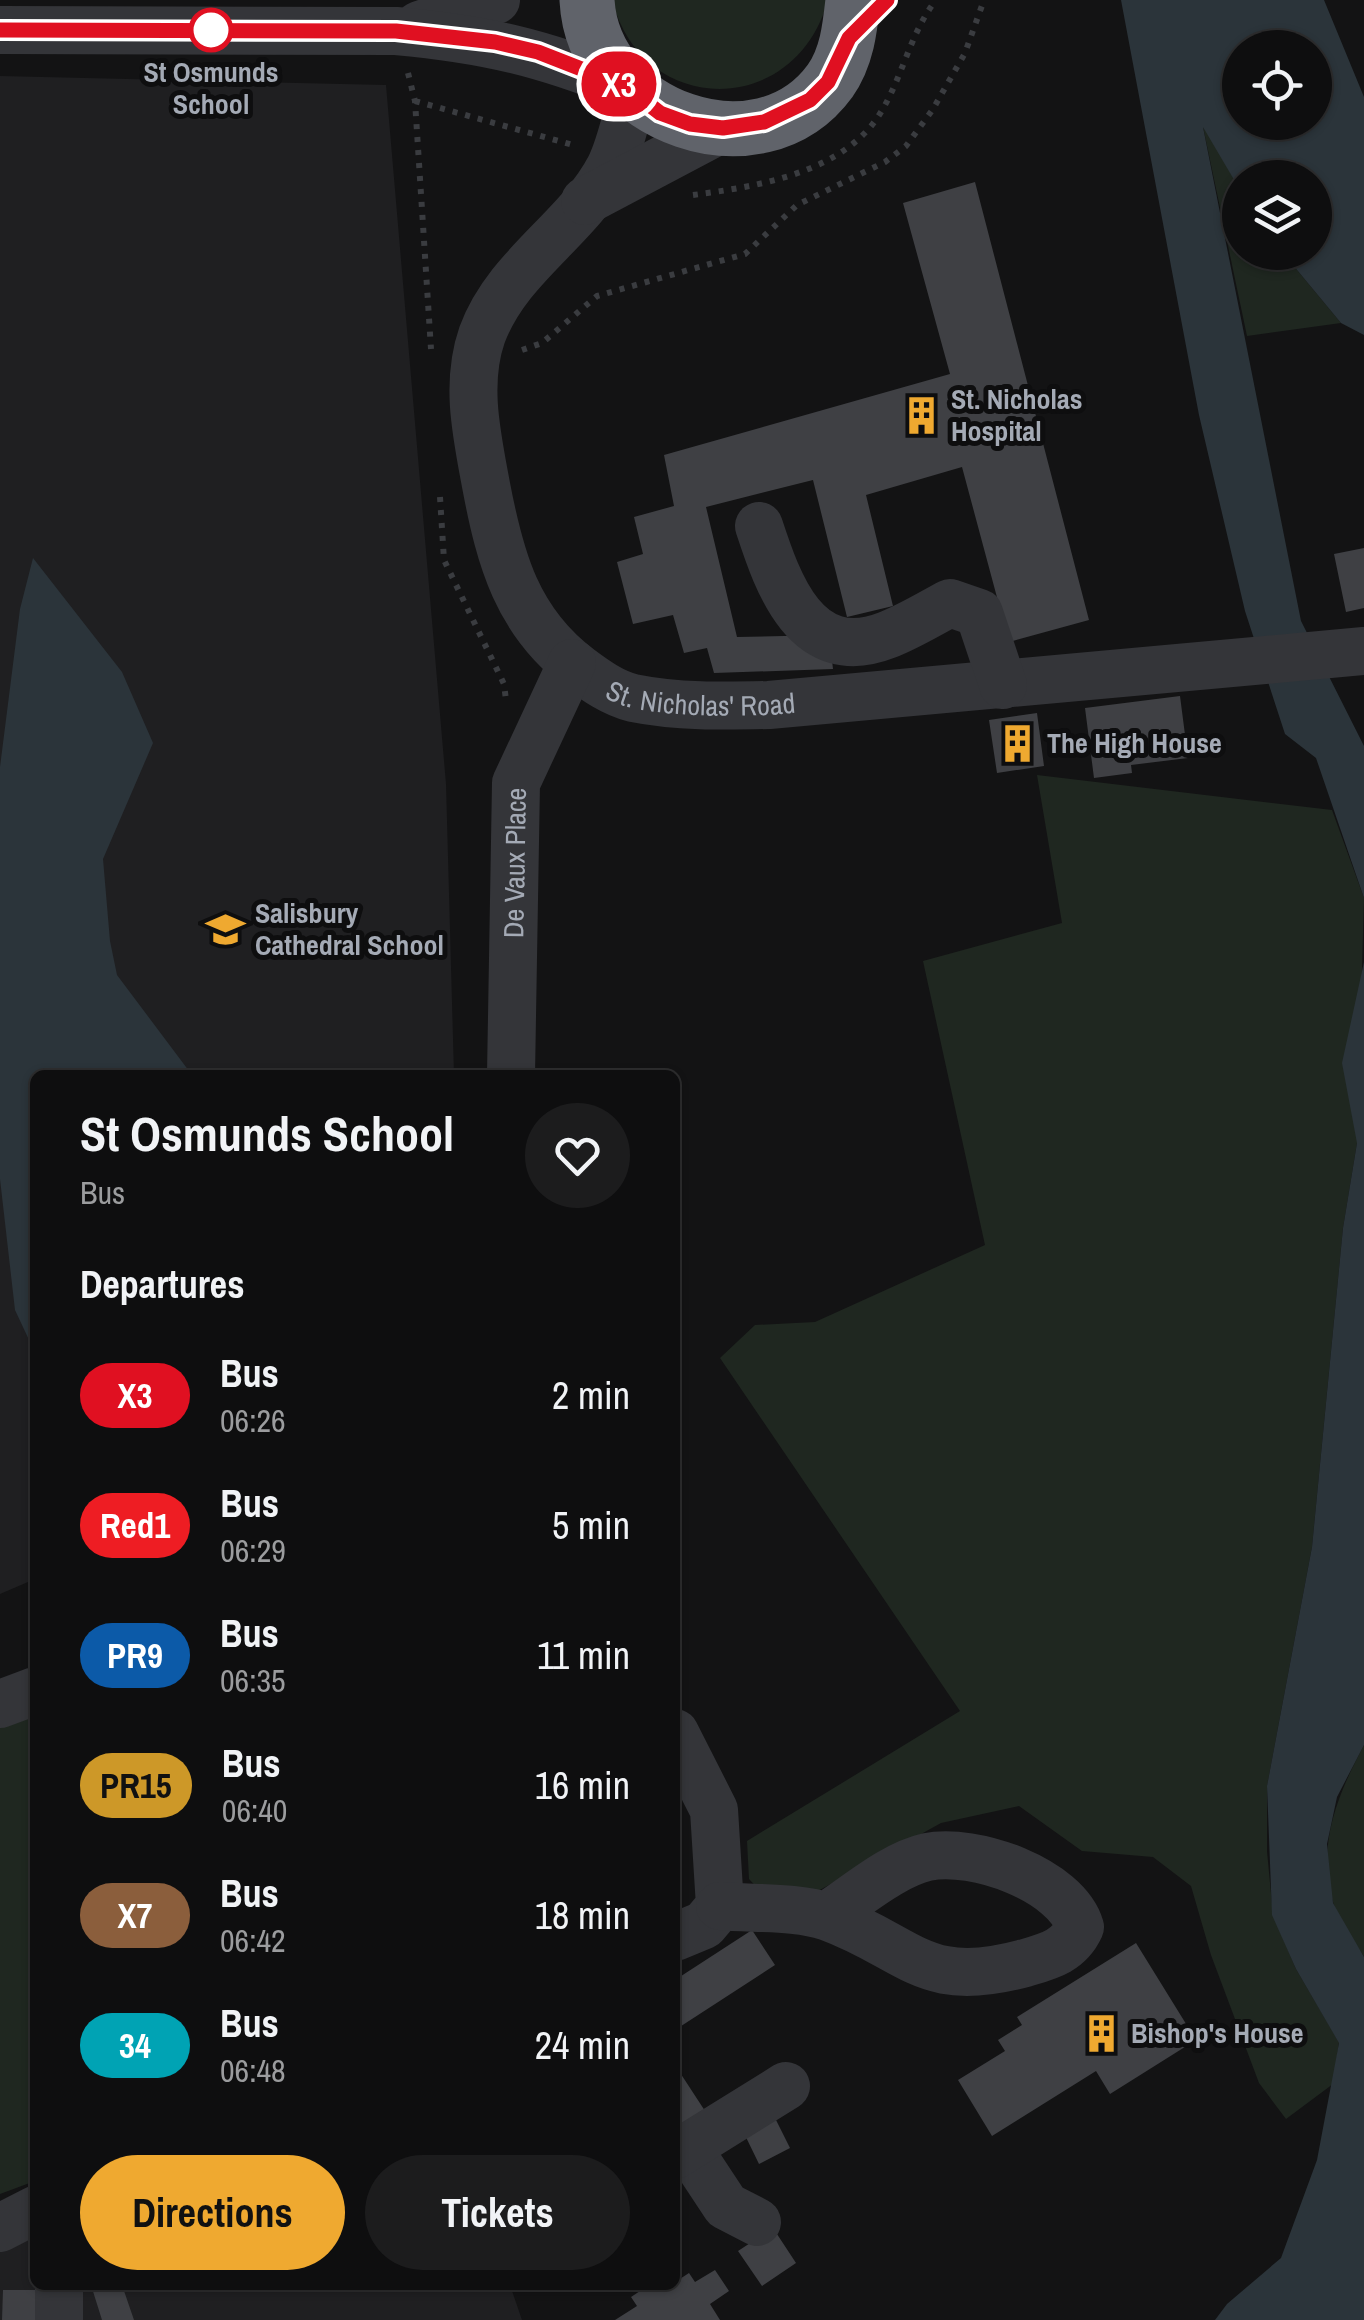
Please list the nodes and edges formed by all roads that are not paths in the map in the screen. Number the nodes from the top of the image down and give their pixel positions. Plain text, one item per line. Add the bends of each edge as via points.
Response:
1 (496, 0) edge
2 (588, 0) edge
3 (887, 0) edge
4 (135, 15) edge
5 (851, 19) edge
6 (0, 30) edge
7 (396, 31) junction
8 (629, 90) junction
9 (723, 128) junction
10 (584, 202) junction
11 (759, 526) dead end
12 (1352, 652) edge
13 (572, 663) junction
14 (1002, 685) junction
15 (511, 1070) edge
16 (30, 1693) edge
17 (0, 1704) edge
18 (680, 1743) edge
19 (826, 1916) dead end
20 (700, 1923) edge
21 (680, 1964) edge
22 (786, 2086) dead end
23 (681, 2151) edge
24 (30, 2213) edge
25 (757, 2222) dead end
26 (0, 2228) edge
27 (59, 2290) edge
28 (59, 2320) edge

1 - 7 street
2 - 8 highway via 601,52
3 - 5 highway
4 - 6 street
4 - 7 street
5 - 9 highway via 828,82 810,100 764,122
7 - 8 street via 509,45
8 - 9 highway via 660,113
8 - 10 street, St. Nicholas' Road via 610,166
9 - 10 street, St. Nicholas' Road
10 - 13 street, St. Nicholas' Road via 494,308 473,386 500,554 522,608
11 - 14 street via 776,579 794,612 813,627 839,640 884,637 950,604 979,613
12 - 14 street, St. Nicholas' Road
13 - 14 street, St. Nicholas' Road via 629,697 709,706
13 - 15 street, De Vaux Place via 516,783
16 - 17 street
18 - 20 street via 714,1810
19 - 20 street
20 - 21 street via 690,1955
22 - 23 street
23 - 25 street via 726,2206
24 - 26 street
27 - 28 street

